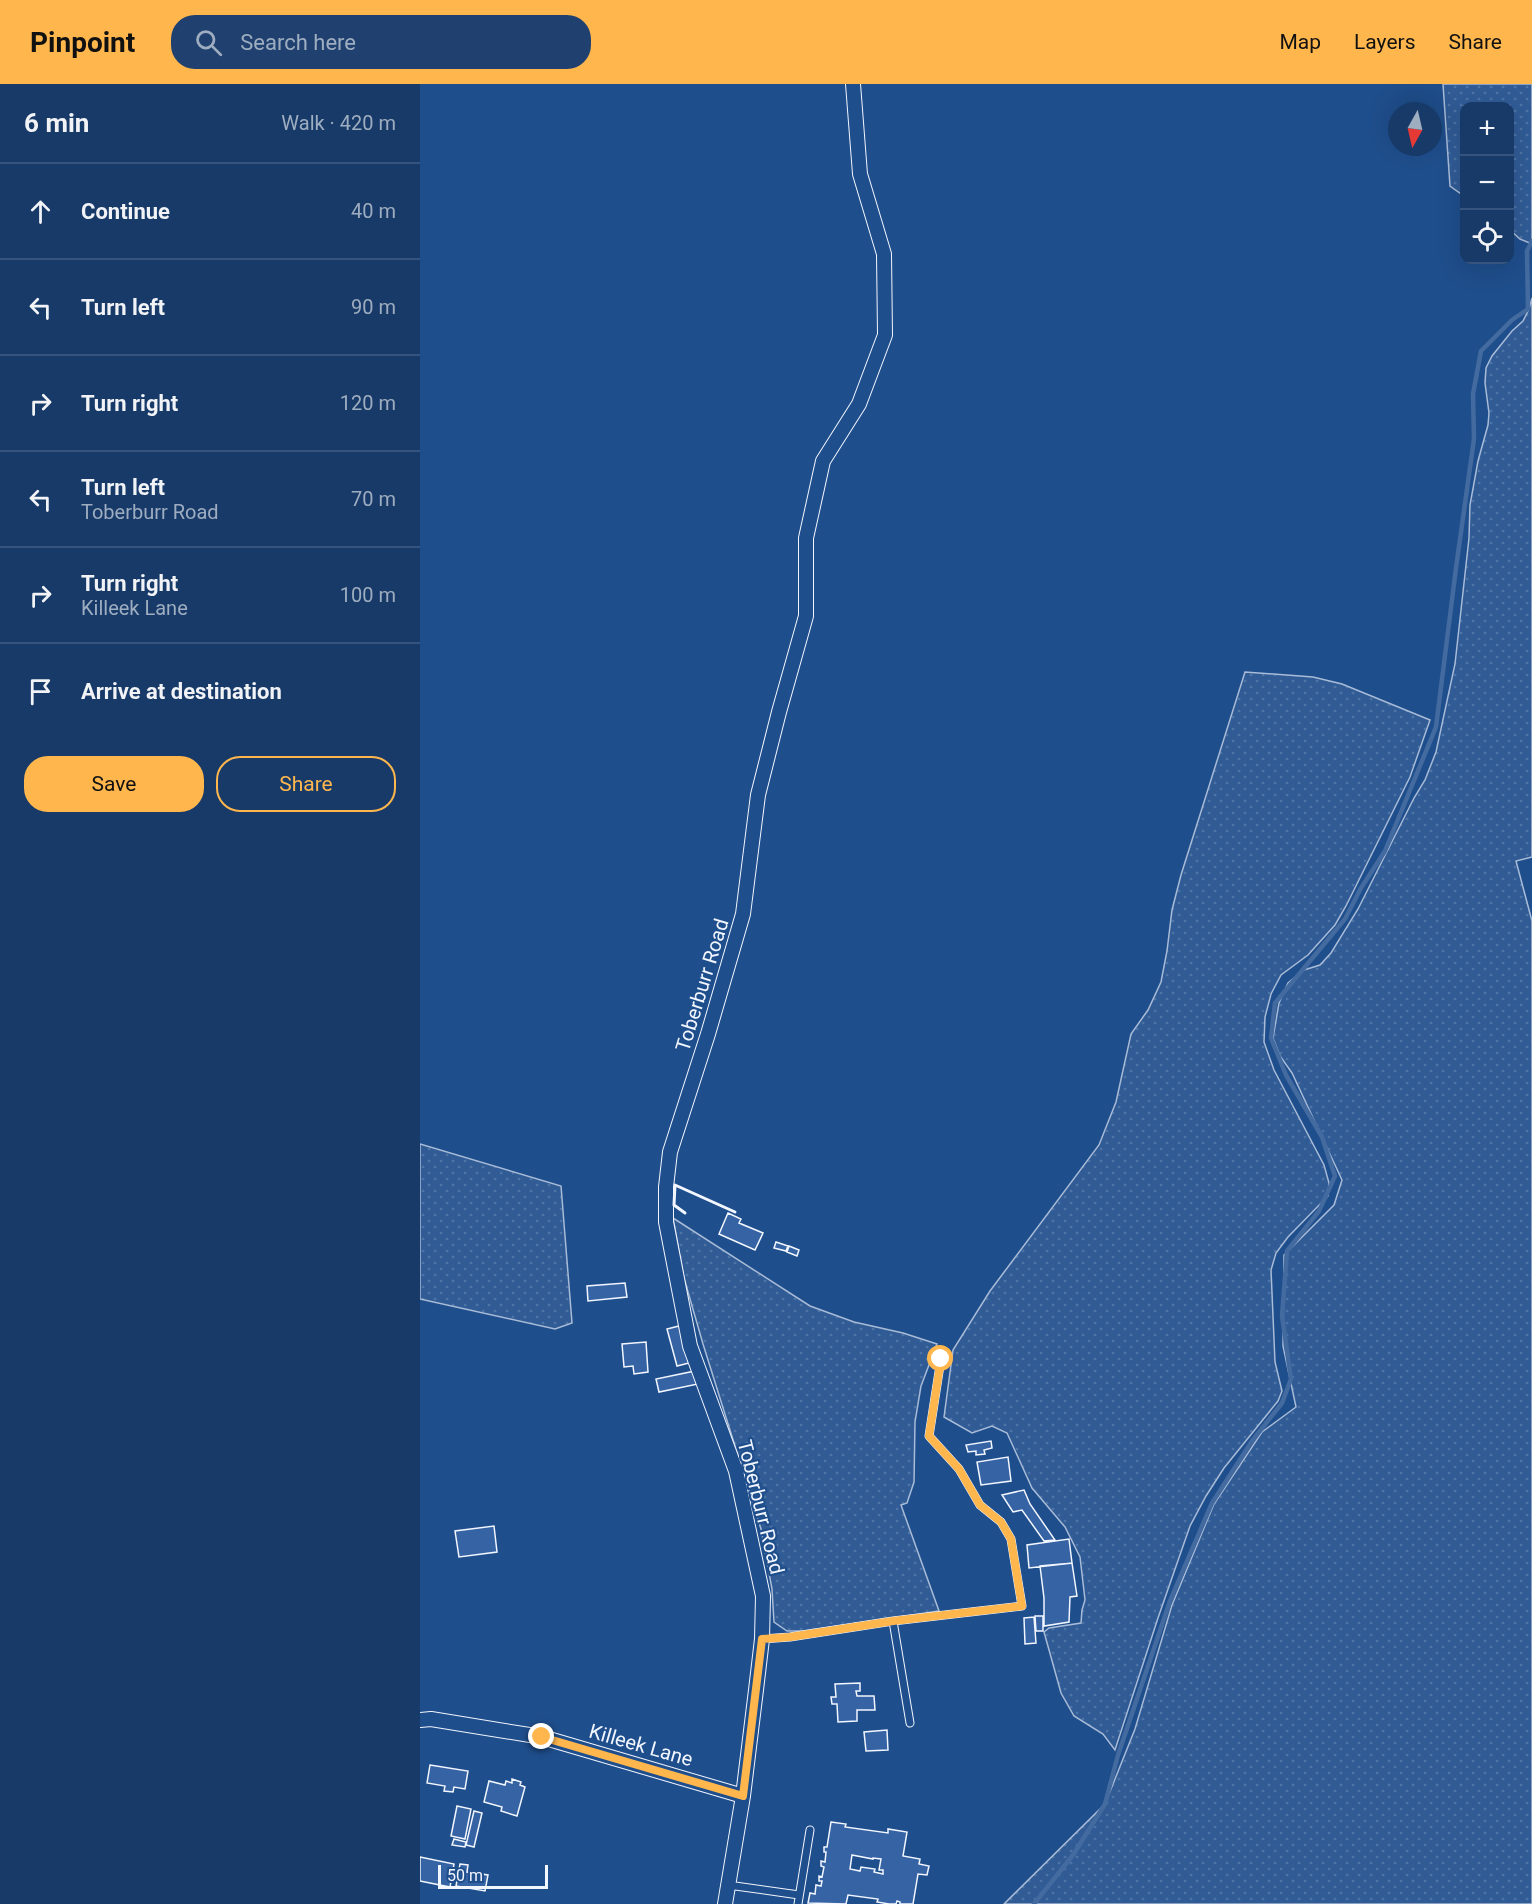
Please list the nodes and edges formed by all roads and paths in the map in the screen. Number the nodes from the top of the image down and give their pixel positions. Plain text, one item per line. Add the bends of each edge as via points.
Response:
1 (853, 84) edge
2 (941, 1359) dead end
3 (893, 1621) junction
4 (762, 1639) junction
5 (420, 1720) edge
6 (910, 1723) dead end
7 (743, 1796) junction
8 (810, 1830) dead end
9 (728, 1885) junction
10 (799, 1895) junction
11 (725, 1904) edge
12 (798, 1904) edge

1 - 4 street, Toberburr Road via 861,174 884,254 885,335 859,404 823,461 806,538 806,616 758,795 743,914 670,1152 666,1187 666,1222 690,1346 736,1471 763,1596
2 - 3 lane via 929,1436 959,1469 980,1505 1001,1522 1011,1539 1022,1606
3 - 4 lane
3 - 6 lane
4 - 7 street, Toberburr Road
5 - 7 street, Killeek Lane via 542,1737
7 - 9 street, Toberburr Road
8 - 10 lane
9 - 10 lane
9 - 11 street, Toberburr Road
10 - 12 lane

